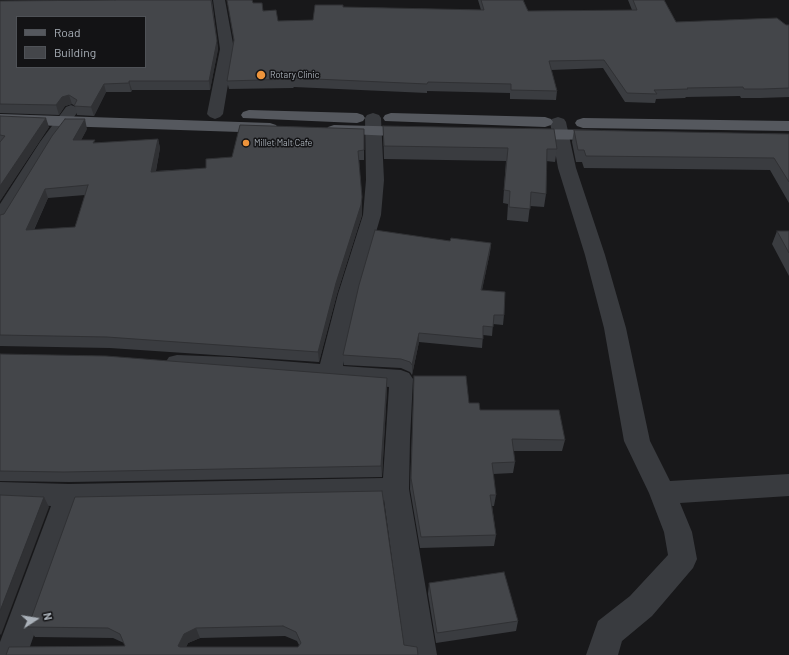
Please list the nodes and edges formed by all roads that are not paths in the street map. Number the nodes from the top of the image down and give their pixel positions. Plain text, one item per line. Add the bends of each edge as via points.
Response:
1 (219, 0) edge
2 (0, 109) edge
3 (215, 114) junction
4 (67, 115) junction
5 (0, 119) edge
6 (373, 125) junction
7 (789, 126) edge
8 (559, 128) junction
9 (789, 139) edge
10 (0, 219) edge
11 (154, 361) edge
12 (329, 374) junction
13 (789, 485) edge
14 (396, 489) junction
15 (0, 493) edge
16 (662, 493) junction
17 (69, 495) junction
18 (11, 654) edge
19 (43, 654) edge
20 (421, 655) edge
21 (602, 655) edge

1 - 3 street via 227,49
2 - 4 main road
3 - 4 main road
3 - 6 main road
4 - 5 main road
4 - 6 main road
4 - 10 street
6 - 8 main road
6 - 12 street via 375,180 372,215 348,294
7 - 8 main road
8 - 9 main road
8 - 16 street via 567,168 595,254 615,328 637,441
11 - 12 street
12 - 14 street via 401,379
13 - 16 street
14 - 17 street
14 - 20 street
15 - 17 street
16 - 21 street via 678,532 683,559 641,606 609,632
17 - 18 street
18 - 19 street

